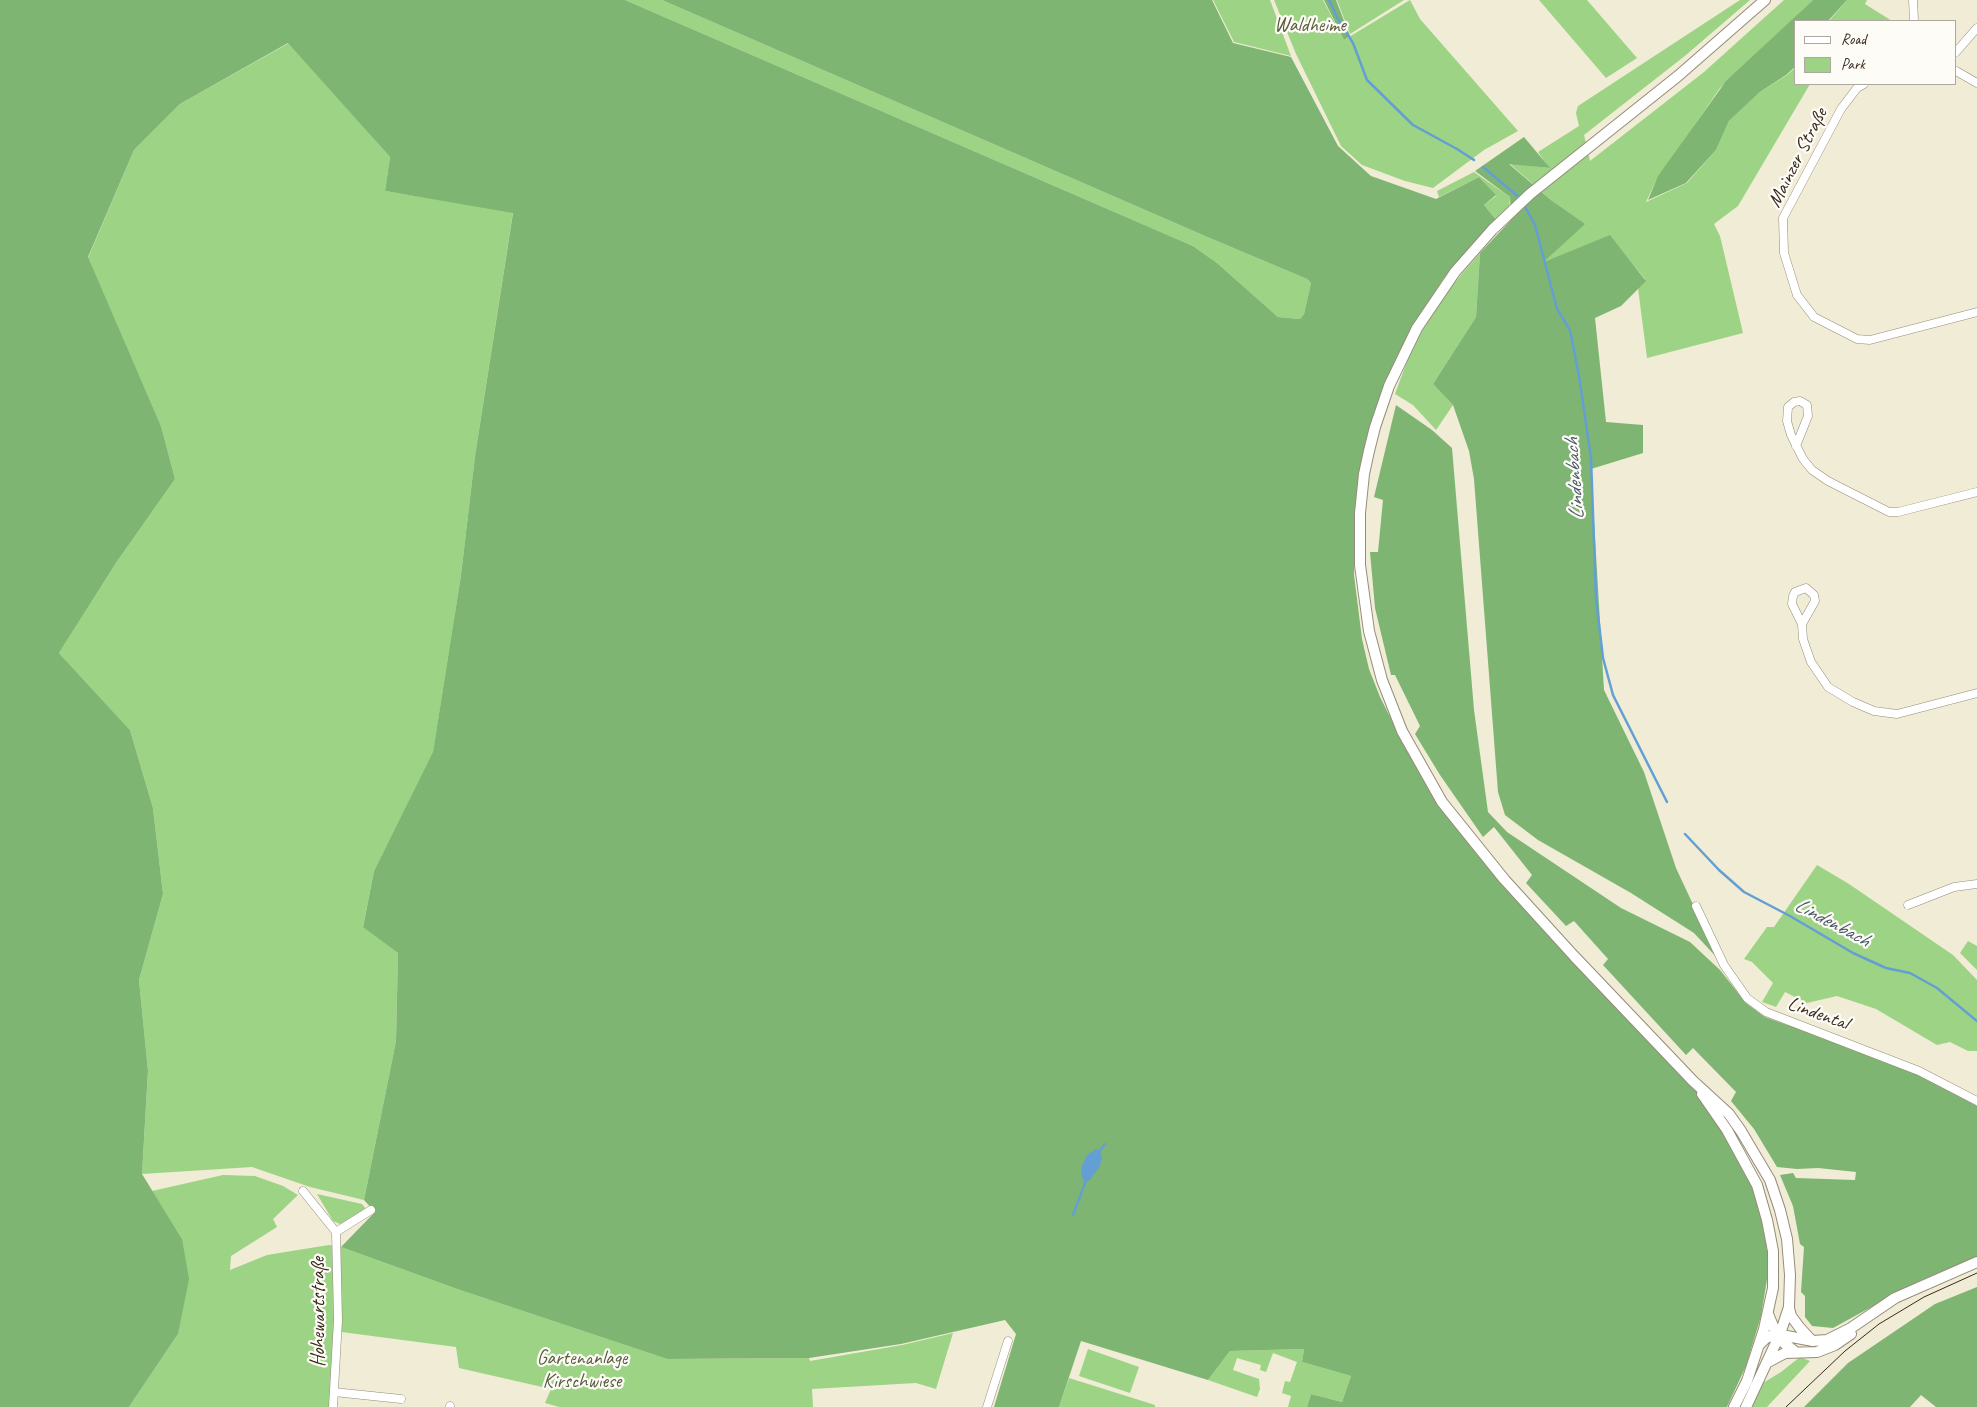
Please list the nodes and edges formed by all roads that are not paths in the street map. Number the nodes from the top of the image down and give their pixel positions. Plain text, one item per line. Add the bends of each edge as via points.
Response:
1 (1765, 0) edge
2 (1913, 0) edge
3 (1914, 20) edge
4 (1977, 28) edge
5 (1957, 51) edge
6 (1957, 72) edge
7 (1977, 83) edge
8 (1862, 85) edge
9 (1977, 312) edge
10 (1796, 446) junction
11 (1977, 492) edge
12 (1802, 624) dead end
13 (1977, 693) edge
14 (1977, 884) edge
15 (1908, 905) dead end
16 (1696, 906) dead end
17 (1693, 1080) junction
18 (1977, 1101) edge
19 (303, 1191) dead end
20 (371, 1210) dead end
21 (336, 1232) junction
22 (1977, 1262) edge
23 (1911, 1290) junction
24 (1789, 1307) junction
25 (1768, 1314) junction
26 (1778, 1335) junction
27 (1008, 1341) dead end
28 (1813, 1342) junction
29 (1759, 1345) junction
30 (1794, 1351) junction
31 (1767, 1362) junction
32 (334, 1392) junction
33 (401, 1399) dead end
34 (333, 1407) edge
35 (987, 1407) edge
36 (1734, 1407) edge
37 (1746, 1407) edge

1 - 17 main road via 1678,76 1530,194 1475,248 1418,328 1389,386 1375,427 1362,494 1360,565 1375,655 1394,715 1421,768 1442,802 1504,878
2 - 3 street
4 - 5 street
6 - 7 street
8 - 9 street, Mainzer Straße via 1841,109 1783,218 1784,253 1797,295 1814,317 1857,339 1870,340
10 - 10 street via 1808,416 1807,405 1800,402 1788,407 1787,421
10 - 11 street via 1803,459 1820,475 1888,512
12 - 13 street via 1811,662 1828,687 1874,711 1897,714
14 - 15 street via 1954,887
16 - 18 street, Lindental via 1724,965 1747,998 1766,1012 1919,1070
17 - 24 main road via 1729,1114 1770,1180 1788,1248
17 - 25 main road via 1728,1130 1763,1202 1773,1252
19 - 21 street
20 - 21 street
21 - 32 street, Hohewartstraße via 338,1320
22 - 23 main road
23 - 28 main road via 1835,1337
23 - 30 main road via 1892,1307 1835,1345 1817,1352
24 - 26 main road
24 - 28 main road via 1795,1322
25 - 26 main road
25 - 29 main road
26 - 28 main road
26 - 29 main road via 1766,1338
26 - 30 main road
26 - 31 main road
27 - 35 street
29 - 36 main road
30 - 31 main road
31 - 37 main road
32 - 33 street, Hohewartstraße
32 - 34 street, Hohewartstraße

